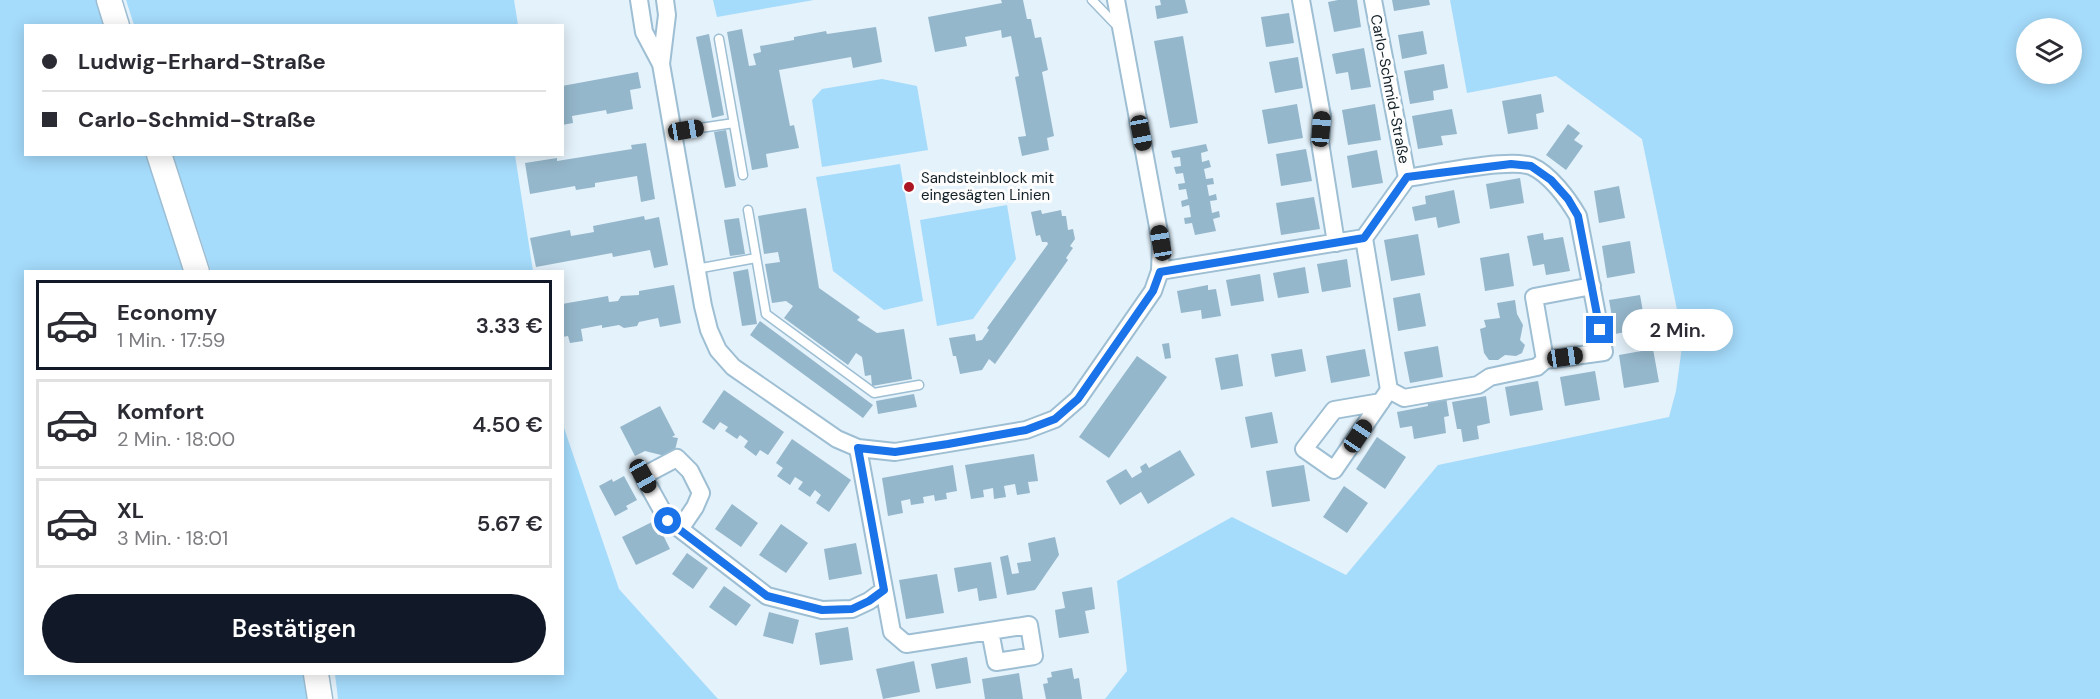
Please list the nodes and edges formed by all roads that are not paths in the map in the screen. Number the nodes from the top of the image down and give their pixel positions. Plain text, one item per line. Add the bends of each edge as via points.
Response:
1 (109, 0) edge
2 (639, 0) edge
3 (665, 0) edge
4 (1092, 0) edge
5 (1116, 0) edge
6 (1301, 0) edge
7 (1373, 0) edge
8 (116, 24) edge
9 (1122, 32) junction
10 (718, 39) dead end
11 (661, 64) junction
12 (734, 123) junction
13 (673, 132) junction
14 (160, 156) edge
15 (743, 175) dead end
16 (1407, 177) junction
17 (748, 210) dead end
18 (1364, 238) junction
19 (1336, 243) junction
20 (756, 258) junction
21 (696, 269) junction
22 (196, 270) edge
23 (1160, 272) junction
24 (1592, 286) junction
25 (1545, 360) junction
26 (919, 385) dead end
27 (1385, 396) junction
28 (858, 448) junction
29 (680, 529) dead end
30 (884, 590) junction
31 (990, 631) dead end
32 (316, 675) edge
33 (320, 699) edge

1 - 8 main road
2 - 11 street via 644,32
3 - 11 street
4 - 9 lane
5 - 9 street
6 - 19 street via 1322,116 1320,142
7 - 16 street, Carlo-Schmid-Straße
9 - 23 street via 1161,243
10 - 12 lane
11 - 13 street
12 - 13 lane
12 - 15 lane
13 - 21 street
14 - 22 main road
16 - 18 street, Carlo-Schmid-Straße
16 - 24 street, Carlo-Schmid-Straße via 1494,165 1531,166 1551,180 1578,216
17 - 20 lane
18 - 19 street
18 - 27 street
19 - 23 street
20 - 21 lane
20 - 26 lane via 766,314 874,393
21 - 28 street via 709,330 718,350 733,367 837,439
23 - 28 street via 1153,291 1078,399 1055,419 1026,430 895,452
24 - 25 street via 1534,297
24 - 25 street, Carlo-Schmid-Straße via 1604,352
25 - 27 street, Carlo-Schmid-Straße via 1537,367 1490,377 1478,385 1404,398
27 - 27 street, Carlo-Schmid-Straße via 1334,470 1304,449 1334,410
28 - 30 street
29 - 30 street via 767,596 822,610 852,609
30 - 31 street via 892,632 906,644
32 - 33 main road

